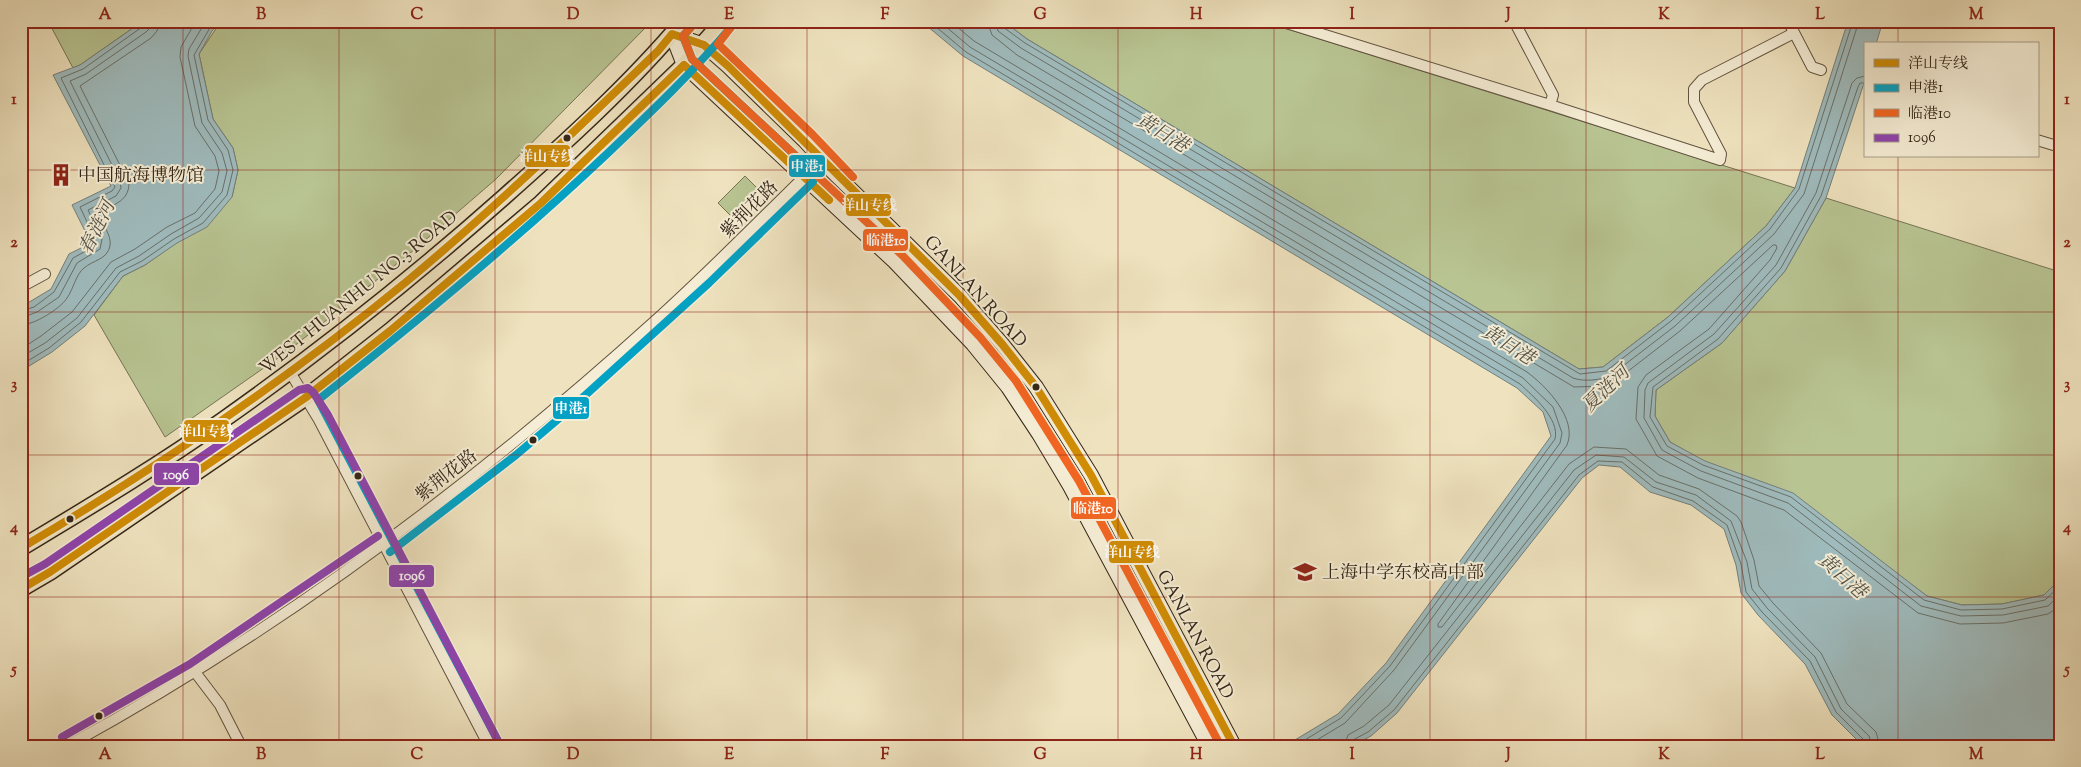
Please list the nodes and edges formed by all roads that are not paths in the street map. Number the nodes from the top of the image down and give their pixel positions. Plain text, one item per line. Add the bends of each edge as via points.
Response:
1 (683, 21) edge
2 (724, 21) edge
3 (1280, 21) edge
4 (1788, 21) edge
5 (1518, 23) edge
6 (1794, 32) junction
7 (672, 34) junction
8 (704, 44) junction
9 (684, 65) junction
10 (1821, 70) dead end
11 (1550, 105) junction
12 (2038, 140) edge
13 (2060, 147) edge
14 (804, 177) junction
15 (45, 274) dead end
16 (21, 286) edge
17 (290, 372) junction
18 (305, 398) junction
19 (384, 544) junction
20 (21, 548) edge
21 (21, 589) edge
22 (195, 672) junction
23 (67, 746) edge
24 (241, 746) edge
25 (489, 746) edge
26 (1209, 746) edge
27 (1234, 746) edge

1 - 7 main road, WEST HUANHU NO.3 ROAD
2 - 8 main road
3 - 11 street
4 - 6 street
5 - 11 street via 1553,95
6 - 10 street via 1812,67
6 - 11 street via 1702,80 1694,90 1694,102 1721,154 1720,160
7 - 8 main road, GANLAN ROAD
7 - 9 main road
7 - 17 main road, WEST HUANHU NO.3 ROAD via 550,156 477,221
8 - 9 main road
8 - 27 main road, GANLAN ROAD via 960,296 1036,387 1091,475
9 - 14 main road
9 - 18 main road via 534,209
12 - 13 street
14 - 19 street, 紫荆花路 via 656,320 496,458
14 - 26 main road via 942,309 1008,387 1070,486
15 - 16 street
17 - 18 street
17 - 20 main road, WEST HUANHU NO.3 ROAD via 141,475
18 - 19 street
18 - 21 main road
19 - 22 street, 紫荆花路
19 - 25 street
22 - 23 street, 紫荆花路
22 - 24 street via 220,705

